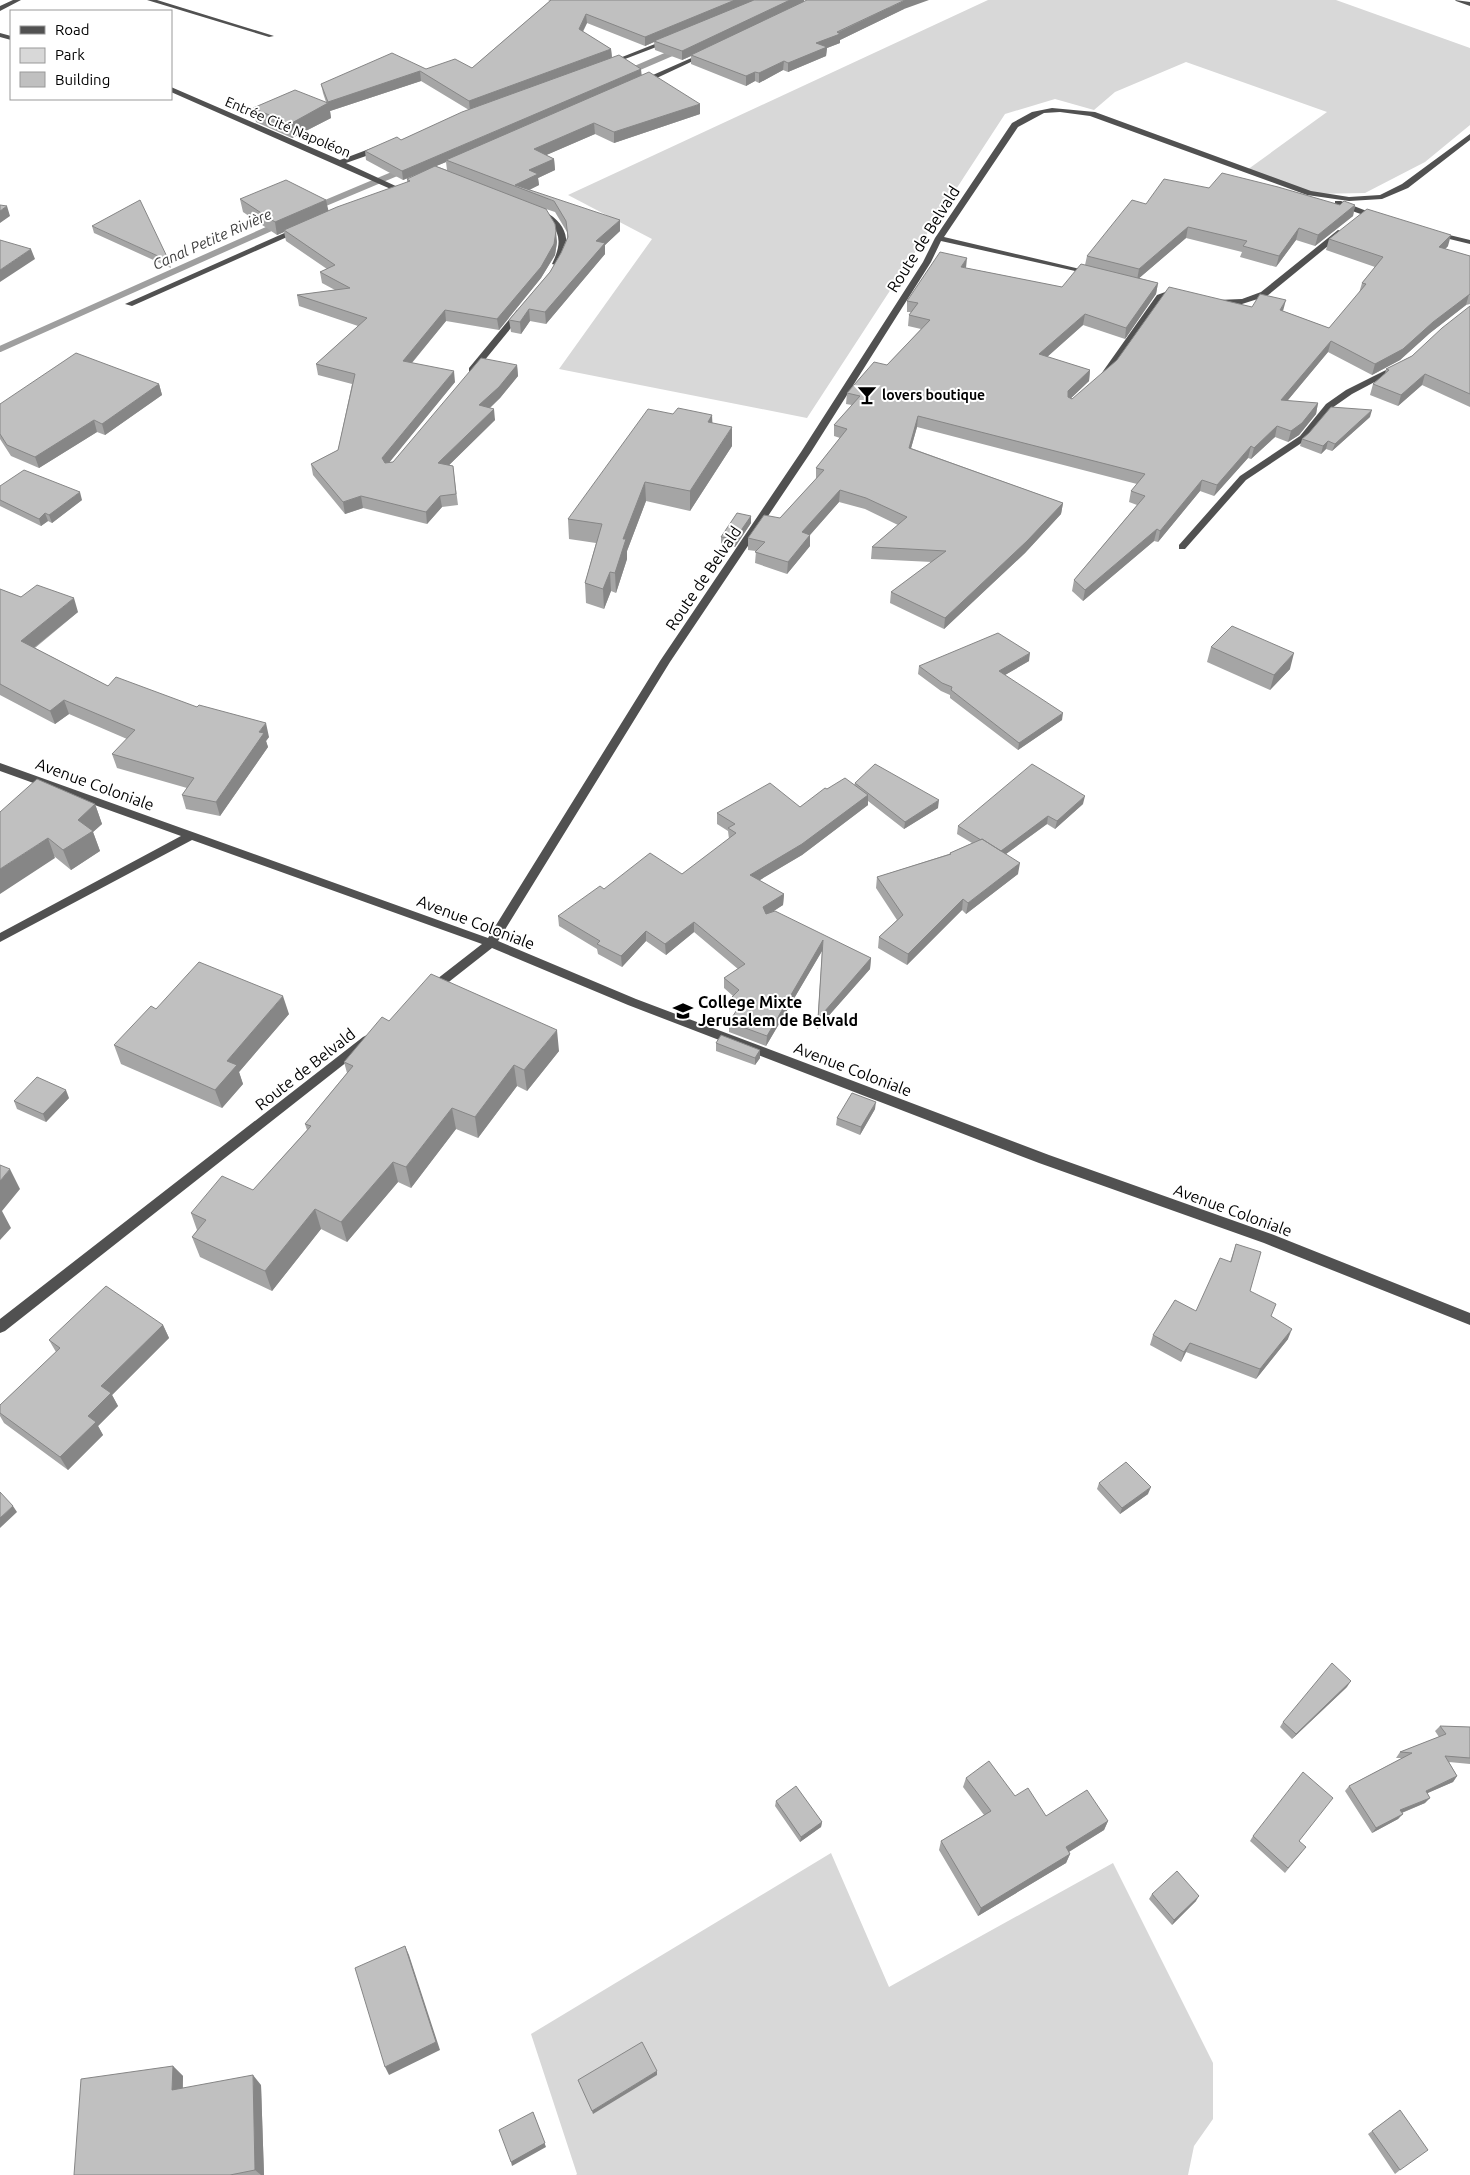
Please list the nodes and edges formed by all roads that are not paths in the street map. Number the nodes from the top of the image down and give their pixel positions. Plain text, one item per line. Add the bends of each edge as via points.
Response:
1 (18, 0) edge
2 (150, 0) edge
3 (1458, 0) edge
4 (1470, 4) edge
5 (0, 9) edge
6 (271, 36) dead end
7 (677, 37) edge
8 (718, 48) edge
9 (604, 66) edge
10 (630, 87) edge
11 (172, 89) edge
12 (1470, 136) edge
13 (386, 146) edge
14 (340, 163) junction
15 (387, 192) edge
16 (1310, 193) junction
17 (523, 203) edge
18 (1364, 213) junction
19 (1383, 218) edge
20 (1356, 219) edge
21 (1349, 226) edge
22 (307, 227) edge
23 (1432, 232) edge
24 (939, 238) junction
25 (1470, 242) edge
26 (552, 272) edge
27 (1104, 276) edge
28 (1152, 288) edge
29 (1168, 293) junction
30 (1194, 297) edge
31 (1212, 302) edge
32 (528, 303) edge
33 (129, 304) dead end
34 (1404, 364) edge
35 (465, 379) edge
36 (1098, 380) edge
37 (1182, 547) dead end
38 (0, 767) edge
39 (190, 836) junction
40 (0, 938) edge
41 (491, 943) junction
42 (421, 998) edge
43 (374, 1034) edge
44 (1470, 1319) edge
45 (0, 1327) edge

1 - 5 street
2 - 6 street
3 - 4 street
7 - 9 street
8 - 10 street
11 - 14 street, Entrée Cité Napoléon
12 - 16 street, Route de Belvald via 1406,186 1382,197 1349,199
13 - 14 street
14 - 15 street, Entrée Cité Napoléon via 400,186
16 - 18 street
16 - 24 street, Route de Belvald via 1092,114 1042,110 1014,125
17 - 26 street via 550,216 560,227 564,242 562,255
18 - 19 street
18 - 20 street
21 - 31 street via 1252,302
22 - 33 street
23 - 25 street
24 - 27 street
24 - 41 street, Route de Belvald via 927,262 810,444 665,661
28 - 29 street
29 - 30 street
29 - 36 street via 1157,300 1112,368
32 - 35 street
34 - 37 street via 1329,406 1303,438 1242,478
38 - 39 street, Avenue Coloniale
39 - 40 street
39 - 41 street, Avenue Coloniale
41 - 42 street, Route de Belvald
41 - 44 street, Avenue Coloniale via 632,1002 1044,1159 1269,1239
43 - 45 street, Route de Belvald

